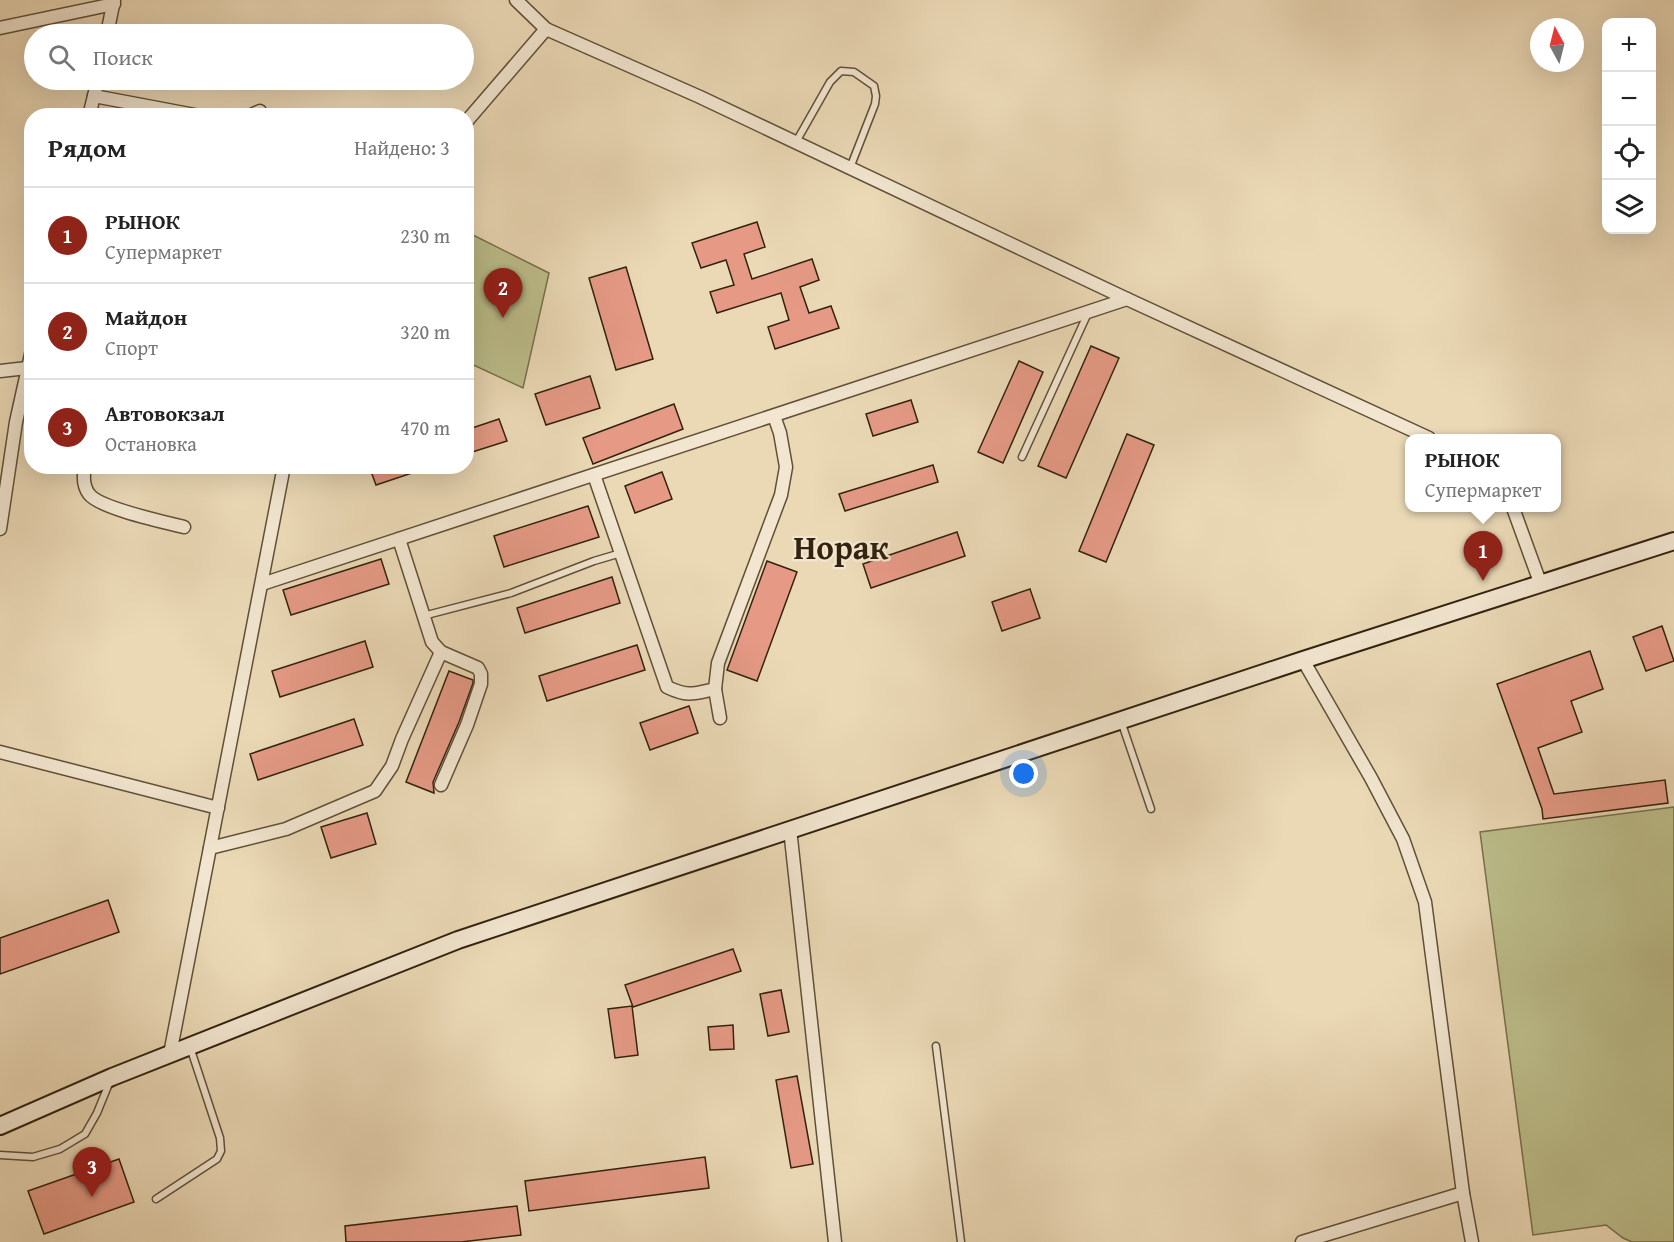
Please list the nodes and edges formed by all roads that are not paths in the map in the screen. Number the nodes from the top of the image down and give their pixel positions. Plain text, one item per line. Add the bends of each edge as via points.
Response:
1 (516, 0) edge
2 (114, 2) edge
3 (109, 24) edge
4 (0, 28) edge
5 (546, 29) junction
6 (96, 90) edge
7 (94, 96) junction
8 (91, 108) edge
9 (158, 108) edge
10 (474, 113) edge
11 (796, 142) junction
12 (850, 168) junction
13 (1127, 299) junction
14 (1088, 312) junction
15 (24, 369) edge
16 (0, 371) edge
17 (24, 389) edge
18 (774, 416) junction
19 (1420, 434) edge
20 (1022, 457) dead end
21 (85, 474) edge
22 (283, 474) edge
23 (594, 475) junction
24 (1515, 512) edge
25 (1, 516) edge
26 (184, 527) dead end
27 (0, 529) edge
28 (399, 539) junction
29 (1674, 541) edge
30 (621, 553) junction
31 (262, 584) junction
32 (1541, 585) junction
33 (423, 616) junction
34 (441, 652) junction
35 (1303, 660) junction
36 (715, 689) junction
37 (720, 718) dead end
38 (1121, 720) junction
39 (0, 752) edge
40 (441, 786) dead end
41 (218, 808) junction
42 (1151, 810) dead end
43 (790, 830) junction
44 (210, 848) junction
45 (190, 1046) junction
46 (936, 1046) dead end
47 (170, 1054) junction
48 (112, 1077) junction
49 (0, 1126) edge
50 (0, 1155) edge
51 (1463, 1193) junction
52 (156, 1199) dead end
53 (835, 1242) edge
54 (961, 1242) edge
55 (1302, 1242) edge
56 (1472, 1242) edge

1 - 5 street
2 - 3 street
2 - 4 street
5 - 10 street
5 - 11 street
6 - 7 street
7 - 8 street
7 - 9 street
11 - 12 street
11 - 12 lane via 830,82 841,71 854,72 874,86 876,96
12 - 13 street
13 - 14 street
13 - 19 street
14 - 18 street
14 - 20 lane
15 - 16 street
17 - 25 street
18 - 23 street
18 - 36 street via 786,467 781,495 718,663
21 - 26 street via 84,486 90,497
22 - 31 street
23 - 28 street
23 - 30 street
24 - 32 street
25 - 27 street
28 - 31 street
28 - 33 street
29 - 32 main road
30 - 33 lane via 510,593
30 - 36 street via 667,687 682,694
31 - 41 street
32 - 35 main road
33 - 34 street via 432,642
34 - 40 street via 478,668 482,674 467,725
34 - 44 street via 392,766 375,791 286,829
35 - 38 main road
35 - 51 street via 1403,839 1425,902
36 - 37 street
38 - 42 lane
38 - 43 main road
39 - 41 street
41 - 44 street
43 - 45 main road via 458,940
43 - 53 street
44 - 47 street
45 - 47 main road
45 - 52 lane via 221,1151 217,1160
46 - 54 lane
47 - 48 main road
48 - 49 main road
48 - 50 lane via 85,1134 60,1149 33,1157
51 - 55 street
51 - 56 street

